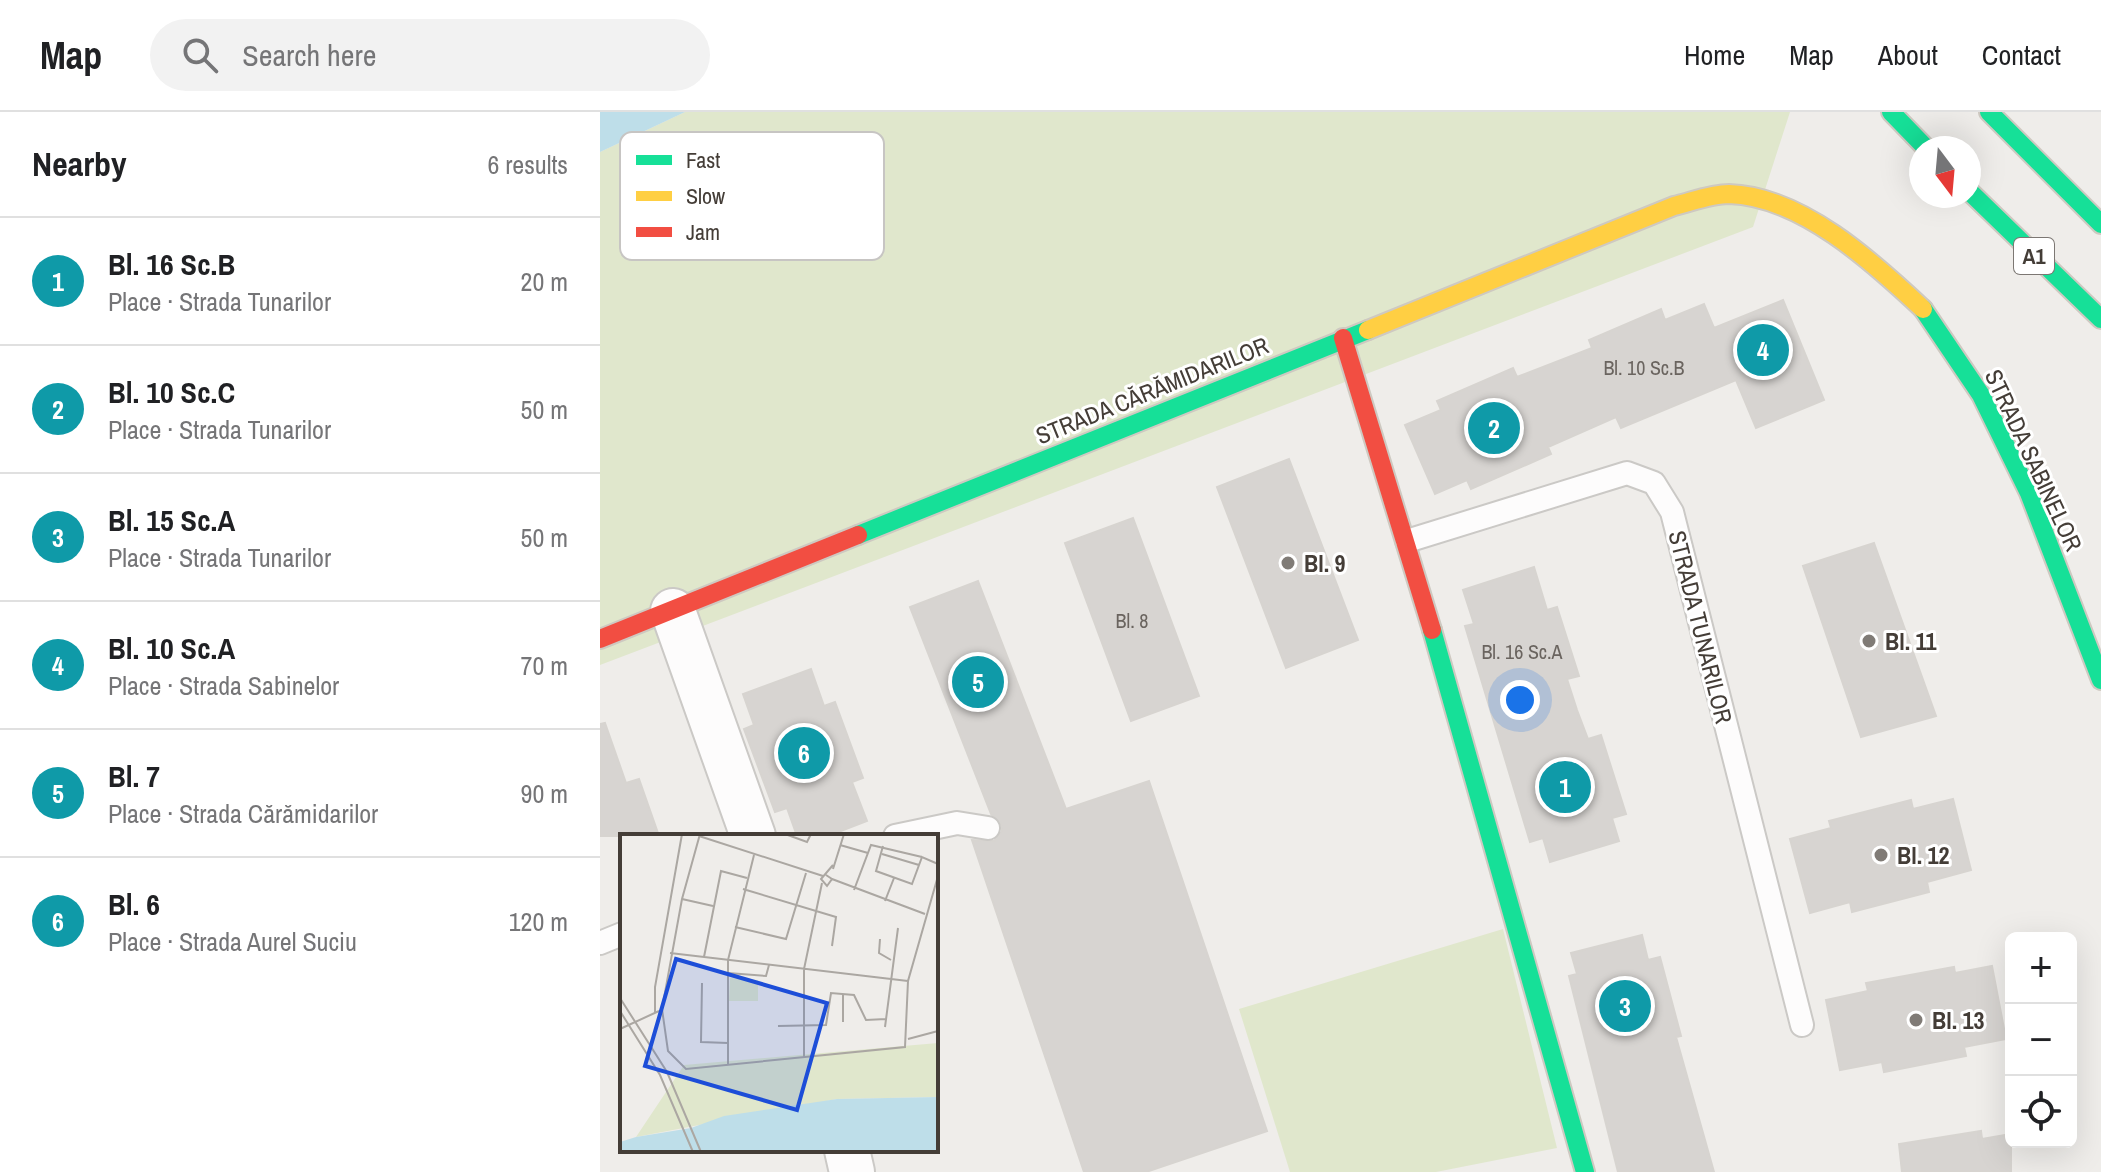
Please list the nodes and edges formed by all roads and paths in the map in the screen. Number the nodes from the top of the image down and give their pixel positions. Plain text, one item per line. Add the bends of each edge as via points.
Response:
1 (1891, 112) edge
2 (1989, 112) edge
3 (1914, 136) edge
4 (1725, 194) joint
5 (1981, 203) edge
6 (2101, 224) edge
7 (2101, 319) edge
8 (1343, 338) junction
9 (1407, 541) junction
10 (673, 611) junction
11 (600, 639) edge
12 (2101, 680) edge
13 (988, 828) dead end
14 (752, 834) edge
15 (905, 834) edge
16 (620, 935) edge
17 (600, 943) edge
18 (1802, 1025) dead end
19 (847, 1152) edge
20 (852, 1172) edge
21 (1585, 1172) edge

1 - 3 main road
2 - 6 main road
4 - 8 main road, STRADA CĂRĂMIDARILOR via 1674,206
4 - 12 main road, STRADA SABINELOR via 1791,208 1878,266 1932,317 1981,395 2029,493
5 - 7 main road, A1
8 - 9 main road
8 - 10 main road, STRADA CĂRĂMIDARILOR
9 - 18 lane, STRADA TUNARILOR via 1627,473 1654,483 1672,512
9 - 21 main road
10 - 11 main road, STRADA CĂRĂMIDARILOR
10 - 14 street
13 - 15 lane via 957,823
16 - 17 lane
19 - 20 street

